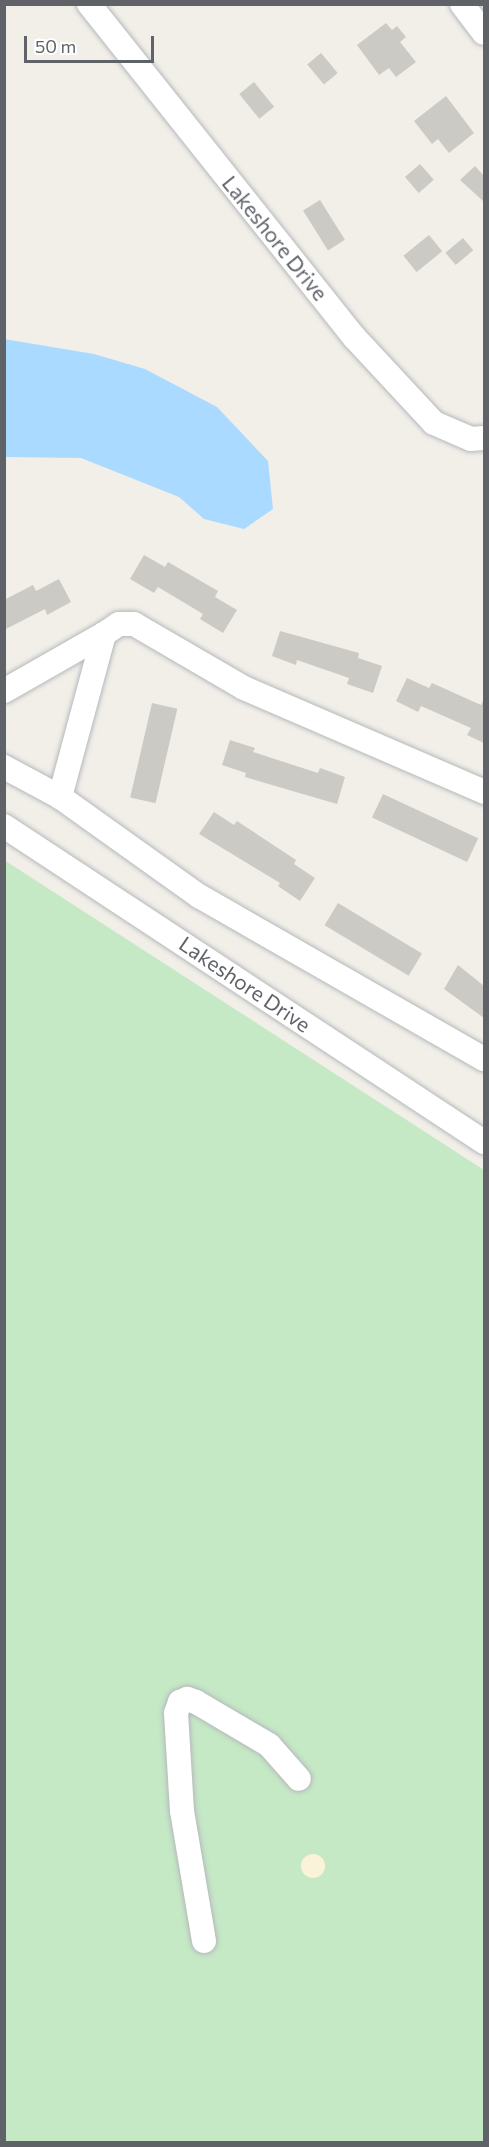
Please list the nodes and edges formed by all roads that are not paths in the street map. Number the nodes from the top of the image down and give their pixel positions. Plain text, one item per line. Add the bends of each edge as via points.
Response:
1 (89, 4) edge
2 (462, 4) edge
3 (484, 33) edge
4 (484, 438) edge
5 (104, 634) junction
6 (4, 691) edge
7 (4, 767) edge
8 (484, 792) edge
9 (60, 796) junction
10 (4, 826) edge
11 (484, 1059) edge
12 (484, 1142) edge
13 (299, 1779) dead end
14 (204, 1941) dead end

1 - 4 street, Lakeshore Drive via 354,337 434,423 471,439
2 - 3 street
5 - 6 street
5 - 8 street via 119,624 134,624 244,688
5 - 9 street
7 - 9 street
9 - 11 street via 199,896
10 - 12 street, Lakeshore Drive
13 - 14 street via 284,1758 257,1738 196,1702 180,1702 176,1713 182,1811

